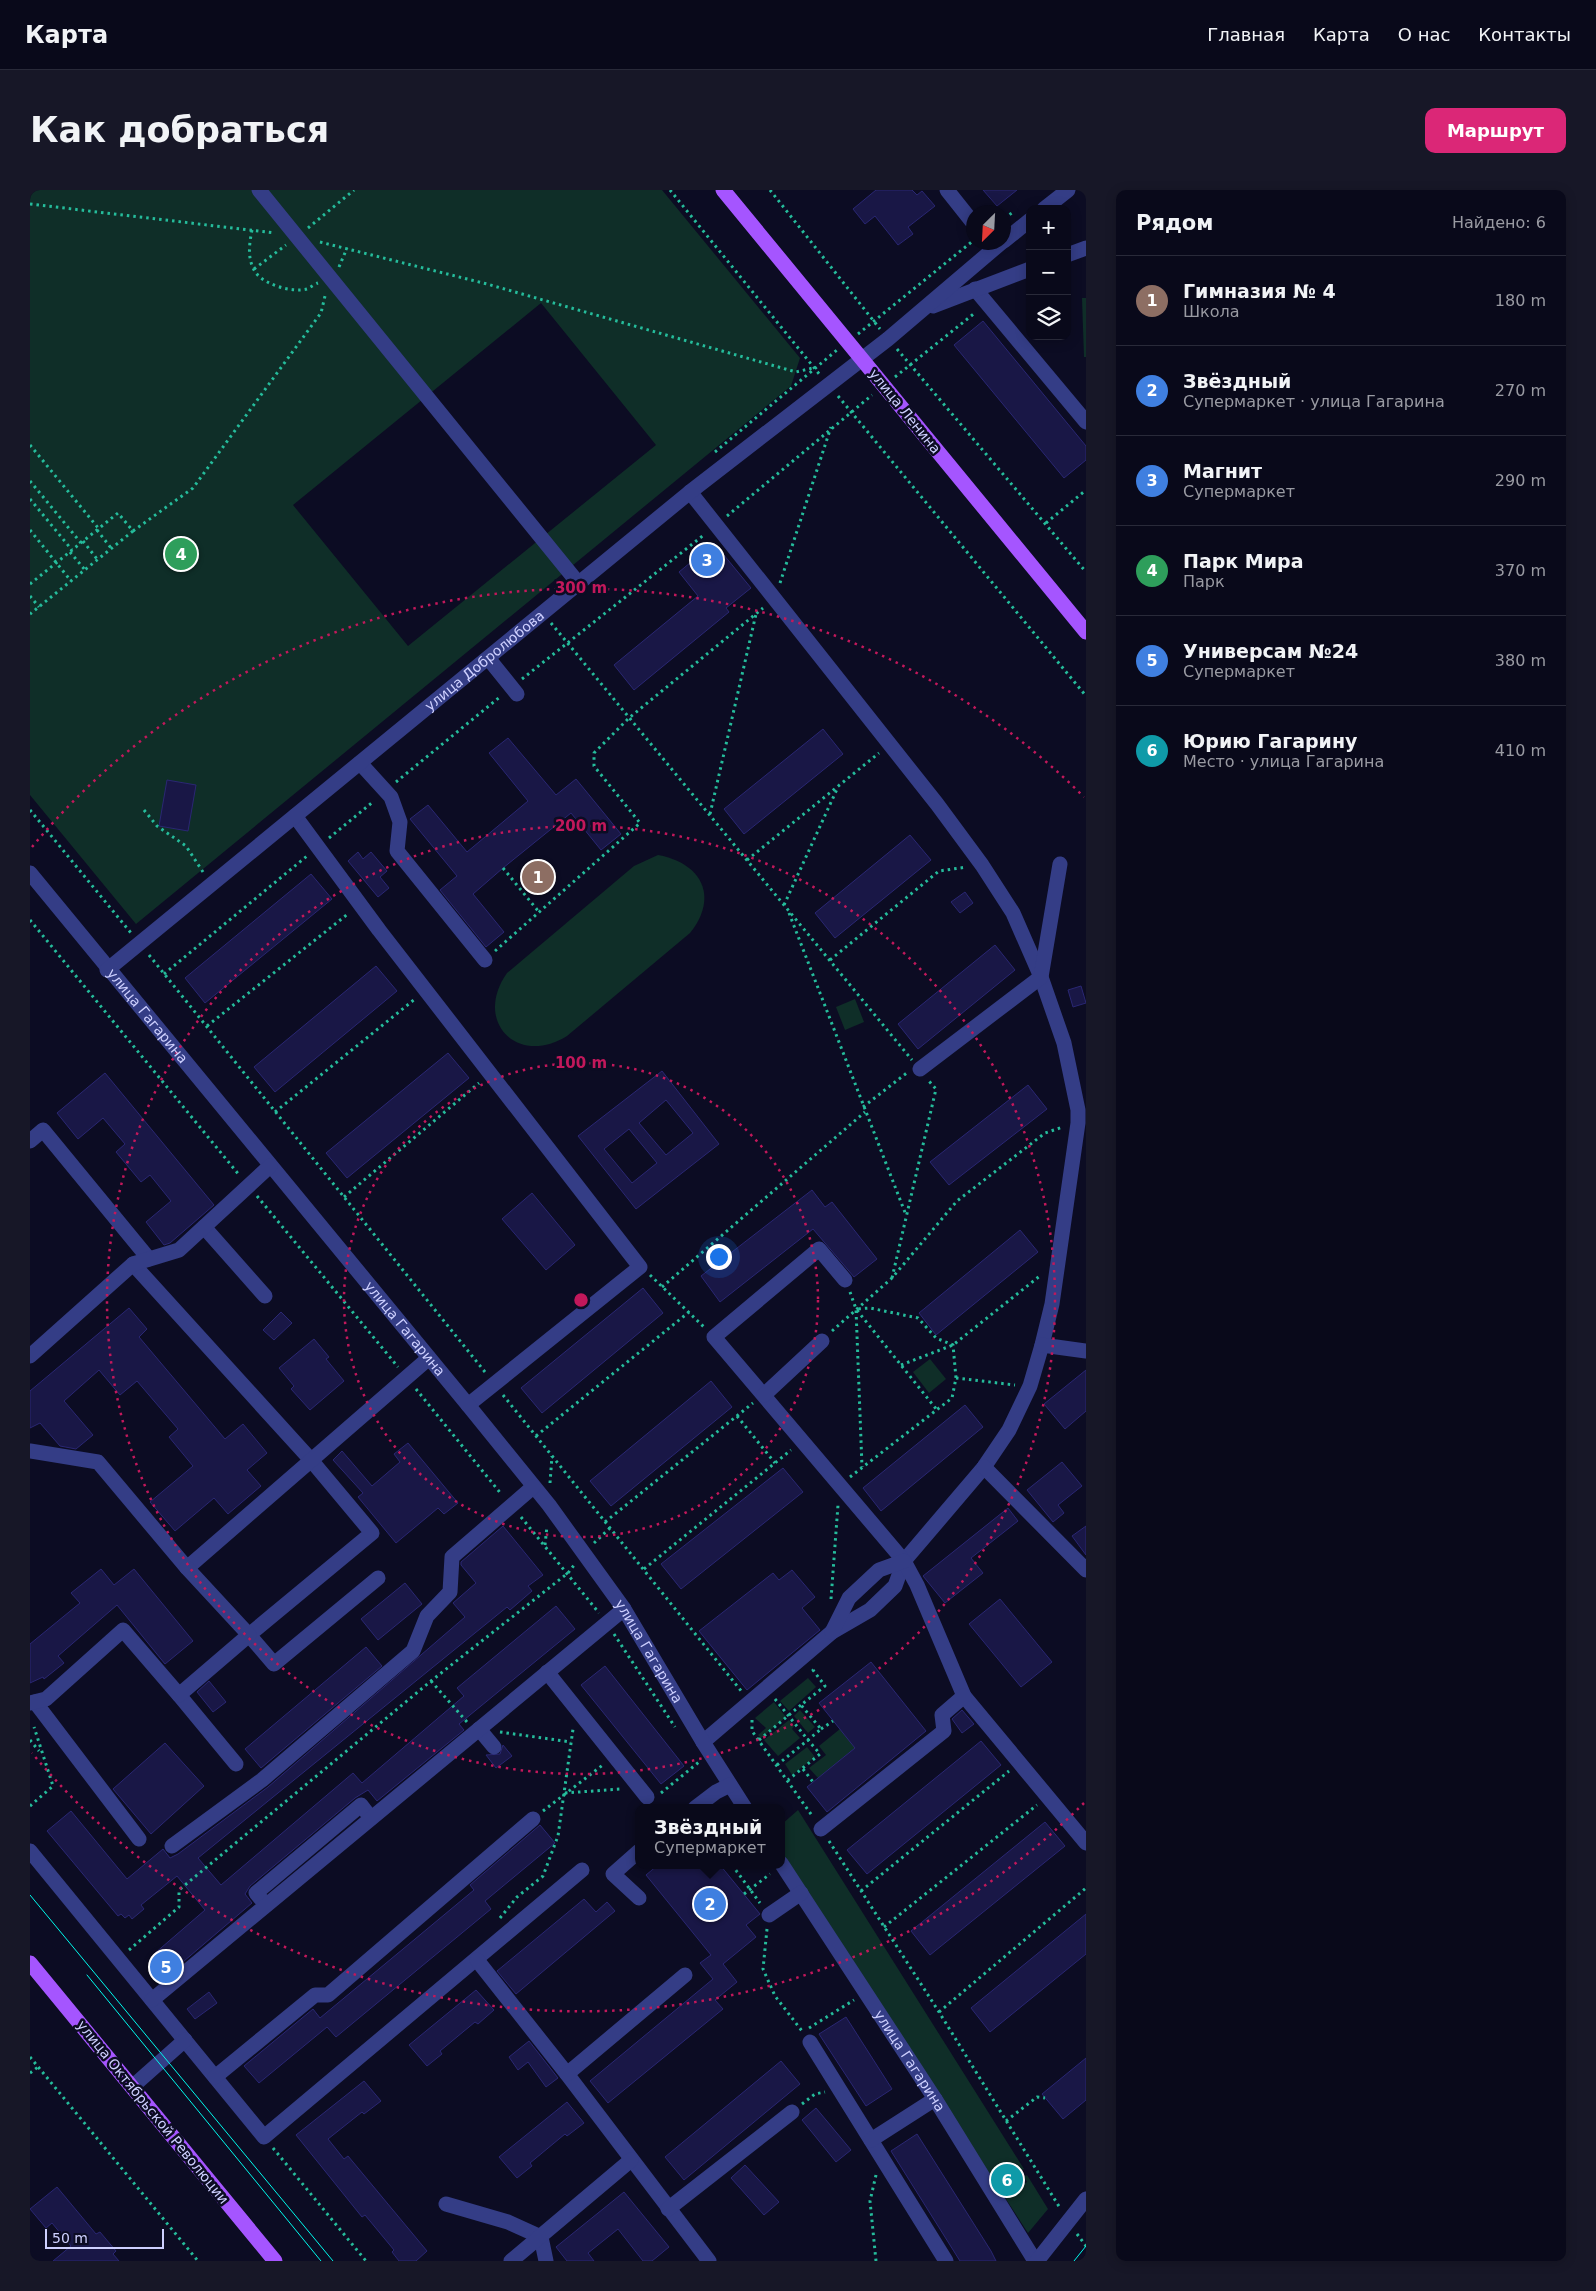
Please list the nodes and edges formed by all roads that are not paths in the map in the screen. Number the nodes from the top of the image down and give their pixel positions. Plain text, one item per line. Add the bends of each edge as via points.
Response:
1 (259, 190) edge
2 (723, 190) edge
3 (947, 190) edge
4 (1068, 190) edge
5 (1049, 205) edge
6 (966, 214) edge
7 (1026, 223) edge
8 (1011, 234) edge
9 (1086, 248) edge
10 (990, 250) edge
11 (1071, 254) edge
12 (1026, 270) edge
13 (975, 289) junction
14 (919, 312) junction
15 (862, 359) junction
16 (1086, 422) edge
17 (690, 492) junction
18 (579, 584) junction
19 (1086, 632) edge
20 (488, 658) junction
21 (514, 690) road end
22 (360, 763) junction
23 (295, 816) junction
24 (1060, 864) dead end
25 (30, 874) edge
26 (485, 960) road end
27 (107, 970) junction
28 (1041, 977) junction
29 (918, 1067) road end
30 (1081, 1115) edge
31 (30, 1141) edge
32 (270, 1166) junction
33 (204, 1227) junction
34 (150, 1259) junction
35 (133, 1264) junction
36 (845, 1280) road end
37 (265, 1296) dead end
38 (822, 1341) road end
39 (1042, 1345) junction
40 (1086, 1351) edge
41 (30, 1356) edge
42 (429, 1358) junction
43 (764, 1395) junction
44 (468, 1404) junction
45 (30, 1451) edge
46 (311, 1460) junction
47 (984, 1467) junction
48 (533, 1487) junction
49 (904, 1561) junction
50 (187, 1568) junction
51 (1086, 1570) edge
52 (378, 1578) dead end
53 (624, 1609) junction
54 (832, 1632) junction
55 (249, 1635) junction
56 (547, 1672) junction
57 (179, 1695) junction
58 (964, 1696) junction
59 (33, 1703) edge
60 (477, 1730) junction
61 (703, 1742) junction
62 (494, 1747) dead end
63 (236, 1764) dead end
64 (730, 1785) junction
65 (643, 1792) road end
66 (700, 1804) edge
67 (742, 1804) edge
68 (533, 1819) road end
69 (821, 1829) road end
70 (139, 1839) dead end
71 (1086, 1843) edge
72 (172, 1846) dead end
73 (30, 1850) edge
74 (635, 1855) edge
75 (777, 1869) edge
76 (582, 1870) dead end
77 (801, 1893) junction
78 (639, 1898) dead end
79 (769, 1915) road end
80 (477, 1960) junction
81 (30, 1963) edge
82 (685, 1975) dead end
83 (152, 2000) junction
84 (185, 2040) junction
85 (810, 2042) dead end
86 (568, 2074) junction
87 (214, 2077) junction
88 (132, 2087) junction
89 (935, 2099) junction
90 (792, 2112) dead end
91 (870, 2140) junction
92 (631, 2160) junction
93 (1086, 2199) edge
94 (446, 2204) dead end
95 (668, 2209) junction
96 (541, 2237) junction
97 (276, 2261) edge
98 (511, 2261) edge
99 (546, 2261) edge
100 (709, 2261) edge
101 (946, 2261) edge
102 (1036, 2261) edge

1 - 18 street
2 - 15 main road, улица Ленина
3 - 6 street
4 - 5 street
7 - 8 street, улица Добролюбова
9 - 11 street
10 - 14 street, улица Добролюбова
12 - 13 street
13 - 14 street
13 - 16 street
14 - 15 street, улица Добролюбова
15 - 17 street, улица Добролюбова
15 - 19 main road, улица Ленина
17 - 18 street, улица Добролюбова
17 - 28 street via 982,865 1013,913
18 - 20 street, улица Добролюбова
20 - 21 street
20 - 22 street, улица Добролюбова
22 - 23 street, улица Добролюбова
22 - 26 street via 391,798 400,822 397,851
23 - 27 street, улица Добролюбова via 135,938
23 - 44 street via 640,1266
24 - 28 street
25 - 27 street, улица Гагарина
27 - 32 street, улица Гагарина
28 - 29 street
28 - 30 street via 1064,1043
30 - 39 street via 1059,1260
31 - 34 street via 43,1130
32 - 33 street
32 - 42 street, улица Гагарина
33 - 34 street via 179,1250
33 - 37 street
34 - 35 street
35 - 41 street
35 - 46 street
36 - 43 street via 819,1249 714,1337
38 - 43 street
39 - 40 street
39 - 47 street via 1030,1386 1009,1430
42 - 44 street, улица Гагарина
42 - 46 street
43 - 49 street
44 - 48 street, улица Гагарина
45 - 50 street via 98,1462
46 - 50 street
46 - 55 street via 372,1534
47 - 49 street
47 - 51 street
48 - 53 street, улица Гагарина
48 - 72 street via 452,1557 450,1592 427,1616 413,1651 262,1780
49 - 54 street via 895,1586 870,1610
49 - 54 street via 879,1570 849,1598
49 - 58 street
50 - 55 street
52 - 55 street via 274,1664
53 - 56 street
53 - 61 street, улица Гагарина
54 - 61 street
55 - 57 street
56 - 60 street
56 - 65 street
57 - 59 street via 123,1630 46,1699
57 - 63 street
58 - 69 street via 942,1715 944,1731
58 - 71 street
59 - 70 street
60 - 62 street
60 - 83 street
61 - 64 street, улица Гагарина
64 - 66 street
64 - 67 street, улица Гагарина
68 - 87 street via 328,1995 315,1995
73 - 83 street
74 - 78 street via 613,1874
75 - 77 street, улица Гагарина
76 - 80 street
77 - 79 street
77 - 89 street, улица Гагарина
80 - 86 street
80 - 87 street via 264,2137
81 - 88 main road, улица Октябрьской Революции
82 - 86 street
83 - 84 street
84 - 87 street
84 - 88 street
85 - 91 street
86 - 92 street
88 - 97 main road, улица Октябрьской Революции
89 - 91 street
89 - 102 street, улица Гагарина
90 - 95 street
91 - 101 street
92 - 95 street
92 - 96 street
93 - 102 street
94 - 96 street via 508,2222
95 - 100 street
96 - 98 street
96 - 99 street

